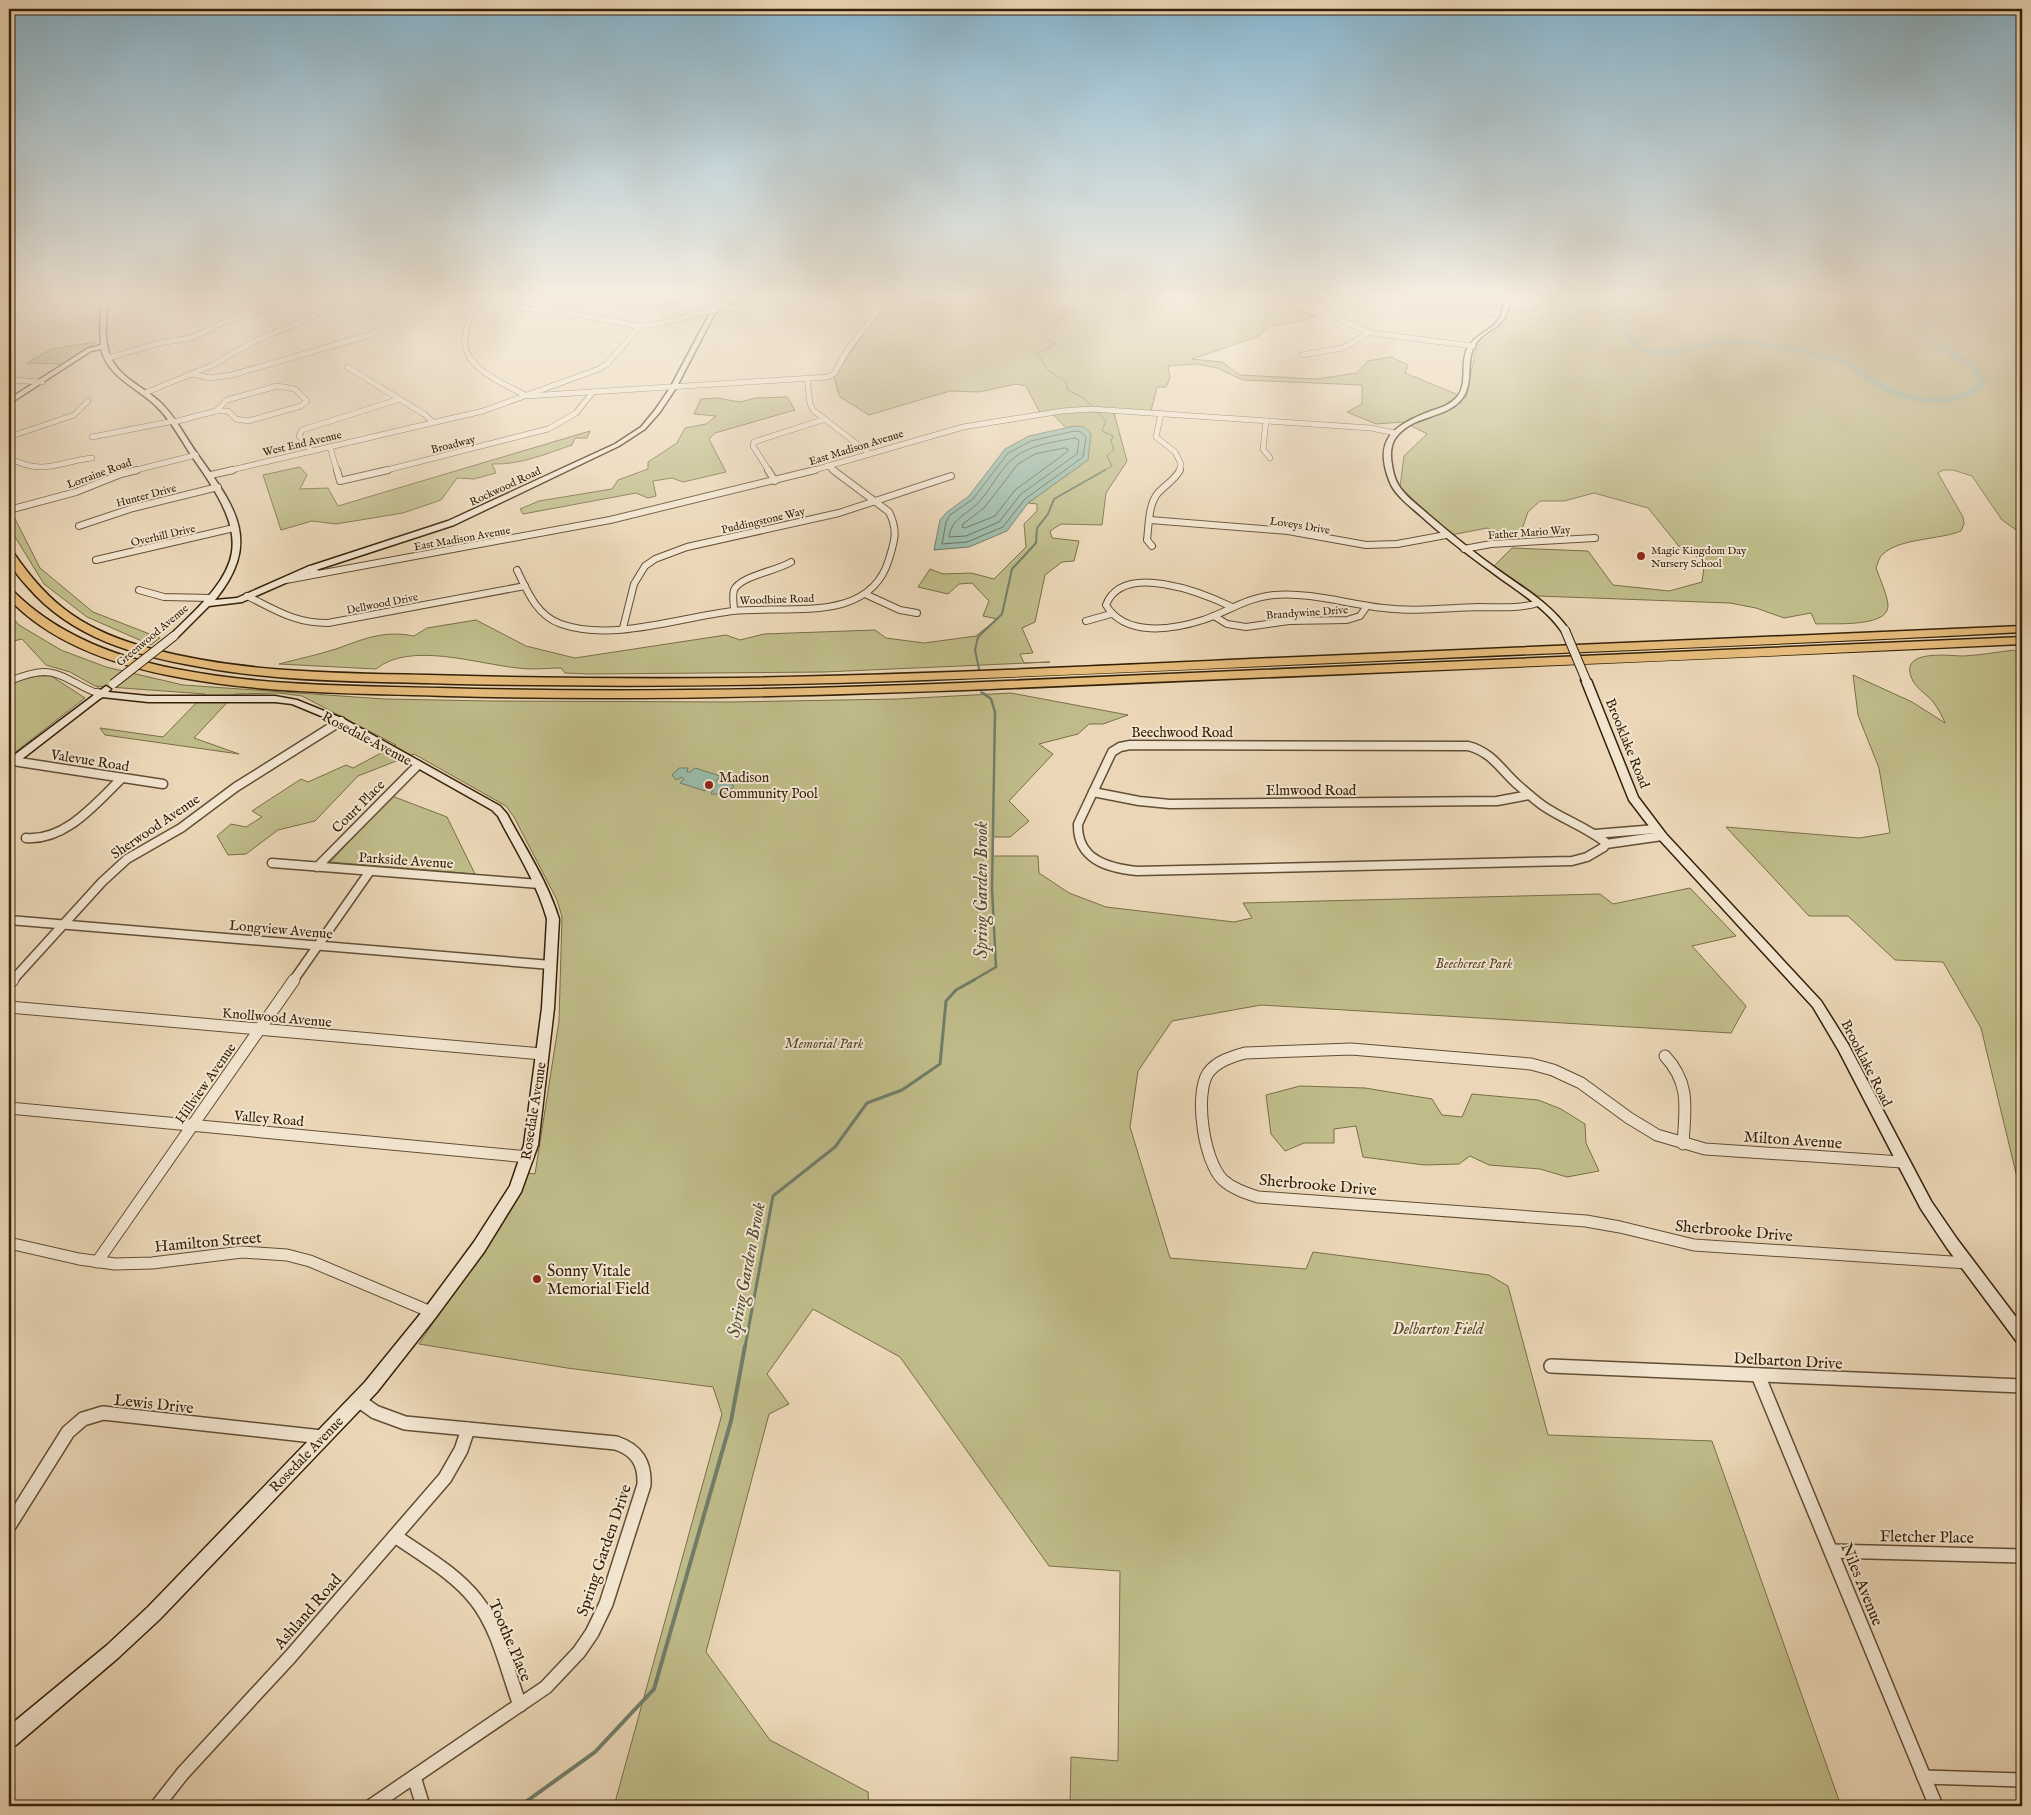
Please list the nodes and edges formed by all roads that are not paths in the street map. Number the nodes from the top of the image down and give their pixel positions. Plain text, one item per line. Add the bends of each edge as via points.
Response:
1 (21, 381) edge
2 (130, 381) edge
3 (175, 381) edge
4 (369, 381) edge
5 (500, 381) edge
6 (569, 381) edge
7 (677, 381) edge
8 (771, 381) edge
9 (807, 381) edge
10 (1466, 381) edge
11 (42, 382) joint
12 (673, 388) junction
13 (593, 392) junction
14 (145, 393) junction
15 (527, 396) junction
16 (400, 399) junction
17 (88, 400) dead end
18 (9, 402) edge
19 (216, 411) junction
20 (1161, 413) junction
21 (825, 419) junction
22 (1266, 420) junction
23 (174, 421) junction
24 (433, 422) junction
25 (1395, 432) junction
26 (9, 437) edge
27 (92, 438) dead end
28 (330, 447) junction
29 (312, 451) junction
30 (870, 454) junction
31 (196, 455) junction
32 (9, 458) edge
33 (92, 458) dead end
34 (1270, 458) dead end
35 (828, 466) junction
36 (211, 475) junction
37 (951, 476) dead end
38 (774, 481) junction
39 (218, 487) junction
40 (874, 501) junction
41 (9, 510) edge
42 (1150, 520) junction
43 (79, 526) dead end
44 (234, 528) junction
45 (1446, 534) junction
46 (1595, 538) dead end
47 (1152, 546) dead end
48 (1464, 549) junction
49 (9, 554) edge
50 (96, 560) dead end
51 (791, 562) dead end
52 (315, 570) junction
53 (517, 570) dead end
54 (525, 586) junction
55 (139, 590) dead end
56 (9, 593) edge
57 (865, 594) junction
58 (248, 596) junction
59 (208, 601) junction
60 (1538, 603) junction
61 (1367, 606) junction
62 (1232, 607) junction
63 (734, 610) junction
64 (917, 613) dead end
65 (1111, 614) junction
66 (1214, 616) junction
67 (1086, 621) dead end
68 (623, 628) junction
69 (2022, 629) edge
70 (2022, 641) edge
71 (9, 681) edge
72 (100, 694) junction
73 (341, 721) junction
74 (11, 763) edge
75 (418, 765) junction
76 (122, 778) junction
77 (163, 784) dead end
78 (1093, 792) junction
79 (1529, 794) junction
80 (1659, 832) junction
81 (1595, 834) junction
82 (26, 838) dead end
83 (1606, 844) junction
84 (272, 863) dead end
85 (317, 867) junction
86 (370, 871) junction
87 (539, 884) junction
88 (9, 920) edge
89 (64, 924) junction
90 (318, 946) junction
91 (550, 965) junction
92 (9, 984) edge
93 (9, 1007) edge
94 (260, 1029) junction
95 (542, 1054) junction
96 (1665, 1056) dead end
97 (9, 1108) edge
98 (193, 1125) junction
99 (1683, 1144) junction
100 (528, 1157) junction
101 (1902, 1162) junction
102 (9, 1243) edge
103 (97, 1262) junction
104 (1967, 1263) junction
105 (431, 1312) junction
106 (2022, 1337) edge
107 (1551, 1366) dead end
108 (1758, 1375) junction
109 (2022, 1386) edge
110 (358, 1400) junction
111 (468, 1429) junction
112 (322, 1437) junction
113 (9, 1526) edge
114 (395, 1536) junction
115 (1831, 1551) junction
116 (2022, 1556) edge
117 (520, 1706) junction
118 (9, 1738) edge
119 (414, 1777) junction
120 (1924, 1777) junction
121 (2022, 1780) edge
122 (157, 1806) edge
123 (371, 1806) edge
124 (423, 1806) edge
125 (1936, 1806) edge

1 - 11 street
2 - 14 street, Greenwood Avenue
3 - 14 street
4 - 16 street
5 - 15 street
6 - 15 street, West End Avenue
7 - 12 street, Rockwood Road
8 - 12 street
9 - 21 street via 811,407
10 - 25 street via 1460,397 1445,408
11 - 18 street
12 - 13 street
12 - 52 street, Rockwood Road via 648,423 612,448 451,523
13 - 15 street
13 - 28 street, Broadway via 573,415 540,432 349,480 340,481
14 - 23 street, Greenwood Avenue
15 - 24 street, West End Avenue via 483,411
16 - 24 street
16 - 29 street via 302,430 299,436
17 - 26 street via 70,417
19 - 19 street via 228,411 236,419 247,421 301,406 307,401 291,387 278,386 227,400
19 - 23 street
20 - 22 street, East Madison Avenue
20 - 30 street, East Madison Avenue via 1100,409 1062,411 963,427
20 - 42 street via 1156,437 1178,456 1181,468 1176,478 1156,496
21 - 30 street
21 - 38 street via 754,442 753,446
22 - 25 street, East Madison Avenue
22 - 34 street via 1263,449
23 - 27 street
23 - 31 street, Greenwood Avenue
24 - 28 street, West End Avenue
25 - 45 street, Brooklake Road via 1387,448 1394,484
28 - 29 street, West End Avenue
29 - 36 street, West End Avenue
30 - 35 street, East Madison Avenue
31 - 36 street, Greenwood Avenue
31 - 41 street, Lorraine Road via 121,474 76,492
32 - 33 street via 23,467 37,468
35 - 38 street, East Madison Avenue
35 - 40 street, Woodbine Road
36 - 39 street, Greenwood Avenue
37 - 40 street, Puddingstone Way
38 - 52 street, East Madison Avenue via 691,498 603,522 328,572
39 - 43 street, Hunter Drive via 133,508
39 - 44 street, Greenwood Avenue
40 - 57 street, Woodbine Road via 892,516 896,533 882,580
40 - 68 street, Puddingstone Way via 814,519 687,547 658,558 635,577
42 - 45 street, Loveys Drive via 1288,531 1366,545 1397,544
42 - 47 street via 1147,540
44 - 50 street, Overhill Drive
44 - 59 street, Greenwood Avenue via 236,559 226,579
45 - 48 street, Brooklake Road
46 - 48 street, Father Mario Way via 1490,544
48 - 60 street, Brooklake Road
49 - 69 highway via 30,587 57,611 93,632 137,648 194,662 254,671 393,678 651,682 883,678
51 - 63 street via 739,585 734,592
52 - 58 street, Rockwood Road
53 - 54 street, Woodbine Road
54 - 58 street, Dellwood Drive via 309,623 296,620
54 - 68 street, Woodbine Road via 540,612 553,620 577,627
55 - 59 street via 164,597
56 - 70 highway via 25,609 56,630 96,650 148,667 264,684 467,692 722,694 873,690
57 - 63 street, Woodbine Road via 822,608
57 - 64 street via 900,610
58 - 59 street, Rockwood Road via 232,602
59 - 72 street, Greenwood Avenue, bridge via 174,636
60 - 61 street, Brandywine Drive via 1410,610
60 - 80 street, Brooklake Road, bridge via 1556,617 1565,630 1630,792
61 - 62 street, Brandywine Drive via 1326,598 1283,595 1254,598
61 - 66 street, Brandywine Drive via 1360,616 1347,620 1289,621 1246,627 1227,624
62 - 65 street via 1183,587 1137,584 1122,588 1109,597 1106,605
62 - 66 street, Brandywine Drive
63 - 68 street, Woodbine Road
65 - 66 street, Brandywine Drive via 1126,623 1145,627 1185,624
65 - 67 street
71 - 72 street via 54,673
72 - 73 street, Rosedale Avenue via 132,698 284,700
72 - 74 street, Greenwood Avenue
73 - 75 street, Rosedale Avenue
73 - 89 street, Sherwood Avenue via 236,787 181,828 128,859
74 - 76 street, Valevue Road
75 - 85 street, Court Place
75 - 87 street, Rosedale Avenue via 496,808
76 - 77 street, Valevue Road
76 - 82 street via 56,834 38,840
78 - 79 street, Elmwood Road via 1170,804 1497,801
78 - 79 street, Beechwood Road via 1112,752 1120,746 1462,746 1491,756
78 - 83 street, Beechwood Road via 1078,824 1077,837 1088,854 1101,864 1130,871 1572,861 1595,854
79 - 81 street, Beechwood Road
80 - 81 street
80 - 83 street, Beechwood Road
80 - 101 street, Brooklake Road via 1817,1004 1836,1033
81 - 83 street, Beechwood Road
84 - 85 street, Parkside Avenue
85 - 86 street, Parkside Avenue
86 - 87 street, Parkside Avenue
86 - 90 street, Hillview Avenue
87 - 91 street, Rosedale Avenue via 552,920
88 - 89 street, Longview Avenue
89 - 90 street, Longview Avenue
89 - 92 street, Sherwood Avenue
90 - 91 street, Longview Avenue
90 - 94 street, Hillview Avenue
91 - 95 street, Rosedale Avenue
93 - 94 street, Knollwood Avenue
94 - 95 street, Knollwood Avenue
94 - 98 street, Hillview Avenue
95 - 100 street, Rosedale Avenue
96 - 99 street via 1678,1070 1685,1089
97 - 98 street, Valley Road
98 - 100 street, Valley Road
98 - 103 street, Hillview Avenue
99 - 101 street, Milton Avenue via 1705,1149
99 - 104 street, Sherbrooke Drive via 1645,1128 1569,1077 1522,1062 1351,1049 1244,1053 1216,1064 1204,1080 1202,1089 1206,1147 1211,1166 1226,1183 1258,1197 1586,1221 1694,1245
100 - 105 street, Rosedale Avenue via 516,1188 500,1214 470,1261
101 - 104 street, Brooklake Road via 1925,1204
102 - 103 street, Hamilton Street
103 - 105 street, Hamilton Street via 157,1263 234,1252 274,1252 310,1261
104 - 106 street, Brooklake Road
105 - 110 street, Rosedale Avenue
107 - 108 street, Delbarton Drive
108 - 109 street, Delbarton Drive
108 - 115 street, Niles Avenue
110 - 111 street, Spring Garden Drive via 375,1412 405,1423
110 - 112 street, Rosedale Avenue
111 - 114 street, Ashland Road via 449,1472
111 - 117 street, Spring Garden Drive via 616,1444 633,1450 643,1465 644,1485 606,1604 592,1633 564,1671
112 - 113 street, Lewis Drive via 103,1413 92,1416 68,1432
112 - 118 street, Rosedale Avenue via 154,1613
114 - 117 street, Toothe Place via 466,1589 477,1602 486,1617
114 - 122 street, Ashland Road via 266,1684 196,1756
115 - 116 street, Fletcher Place
115 - 120 street, Niles Avenue
117 - 119 street, Spring Garden Drive
119 - 123 street, Spring Garden Drive
119 - 124 street
120 - 121 street
120 - 125 street, Niles Avenue

